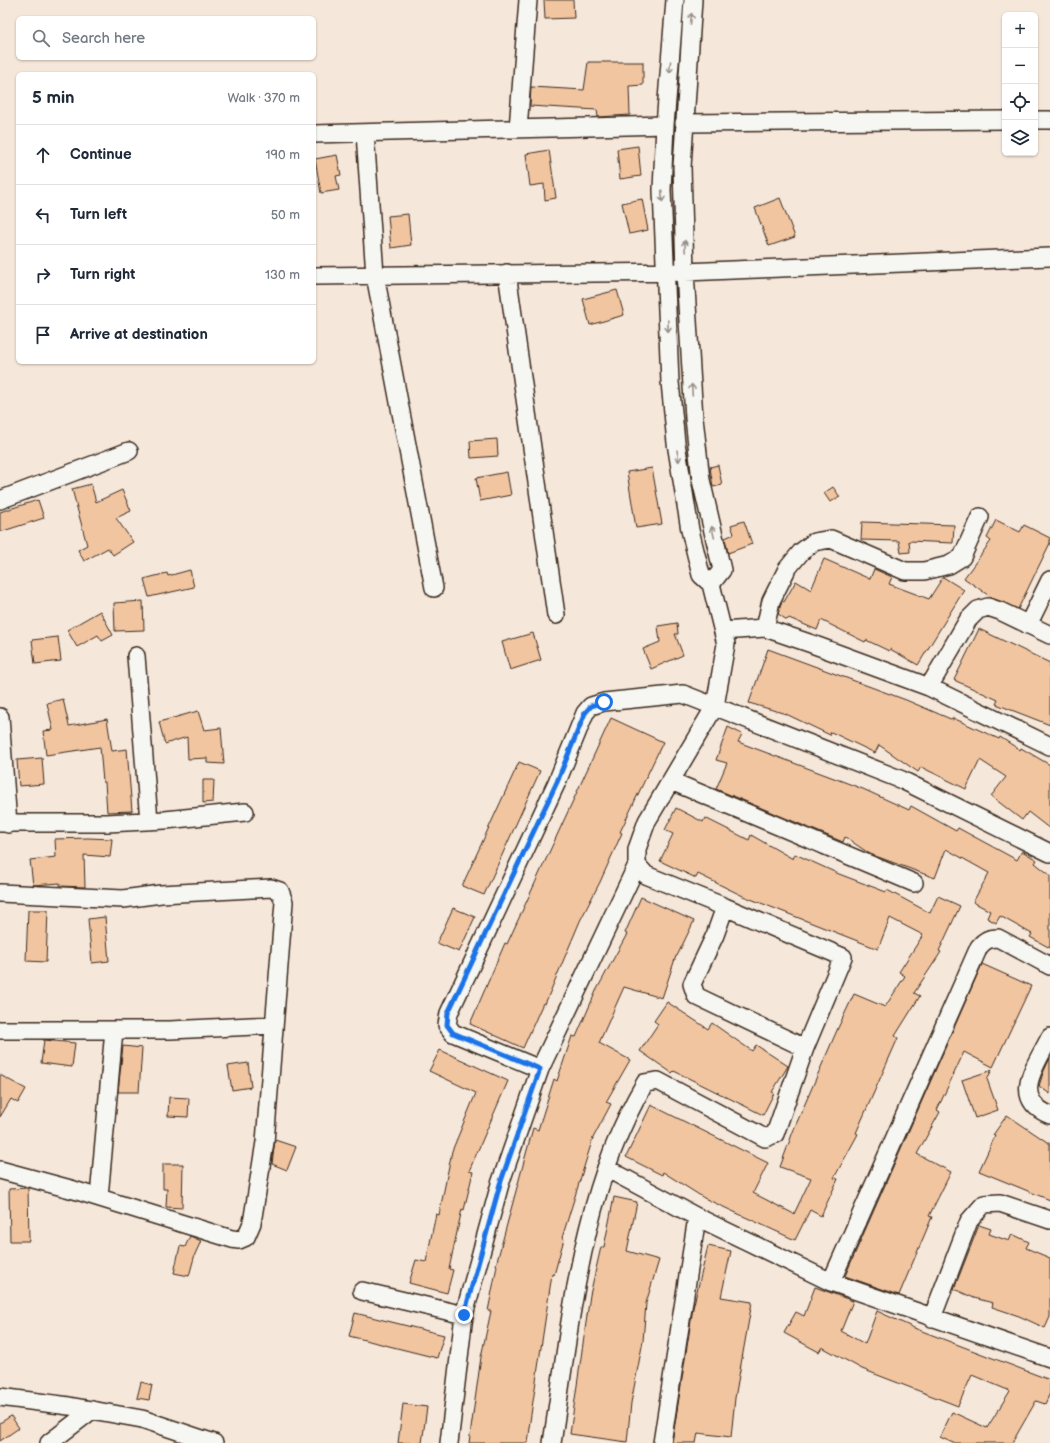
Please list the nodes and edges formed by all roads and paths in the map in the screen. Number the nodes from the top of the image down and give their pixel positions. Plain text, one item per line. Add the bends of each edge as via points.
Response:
1 (528, 0) edge
2 (676, 0) edge
3 (693, 0) edge
4 (671, 45) junction
5 (689, 47) junction
6 (1002, 120) edge
7 (1038, 120) edge
8 (1050, 120) edge
9 (684, 123) junction
10 (665, 126) junction
11 (518, 129) junction
12 (366, 133) junction
13 (316, 134) edge
14 (1050, 257) edge
15 (666, 271) junction
16 (685, 272) junction
17 (507, 273) junction
18 (375, 275) junction
19 (316, 276) edge
20 (674, 418) junction
21 (694, 418) junction
22 (129, 450) dead end
23 (0, 500) edge
24 (980, 517) dead end
25 (1050, 580) edge
26 (711, 584) junction
27 (434, 588) dead end
28 (556, 615) dead end
29 (1028, 625) junction
30 (765, 628) junction
31 (723, 631) junction
32 (1050, 635) edge
33 (136, 656) dead end
34 (929, 687) junction
35 (715, 706) junction
36 (0, 717) edge
37 (1050, 746) edge
38 (671, 781) junction
39 (245, 812) dead end
40 (149, 821) junction
41 (4, 824) edge
42 (1050, 854) edge
43 (637, 865) junction
44 (914, 883) dead end
45 (0, 893) edge
46 (725, 907) junction
47 (1050, 966) edge
48 (274, 1025) junction
49 (0, 1030) edge
50 (114, 1030) junction
51 (1050, 1037) edge
52 (805, 1048) junction
53 (540, 1069) junction
54 (1050, 1115) edge
55 (606, 1168) junction
56 (0, 1170) edge
57 (99, 1197) junction
58 (697, 1217) junction
59 (1050, 1220) edge
60 (831, 1282) junction
61 (362, 1291) dead end
62 (464, 1315) junction
63 (932, 1318) junction
64 (1050, 1358) edge
65 (0, 1397) edge
66 (92, 1410) junction
67 (184, 1438) edge
68 (49, 1443) edge
69 (214, 1443) edge
70 (449, 1443) edge
71 (552, 1443) edge
72 (662, 1443) edge

1 - 11 street
2 - 4 street
5 -> 3 street
4 - 5 street
4 -> 10 street
5 - 9 street
6 - 9 street
7 - 8 street
16 -> 9 street via 682,167
10 - 11 street
10 -> 15 street via 662,190
11 - 12 street
12 - 13 street
12 - 18 street
14 - 16 street
15 - 16 street
15 - 17 street
15 -> 20 street via 670,382
21 -> 16 street
17 - 18 street
17 - 28 street
18 - 19 street
18 - 27 street
20 - 21 street
20 -> 26 street via 690,530 702,574
26 -> 21 street via 722,570 701,480
22 - 23 street
24 - 30 street via 962,558 949,565 924,571 905,571 831,539 814,542 801,552 787,569 771,601
25 - 29 street
26 - 31 street
29 - 32 street
29 - 34 street via 988,607 978,610 968,620
30 - 31 street
30 - 34 street
31 - 35 street via 726,644
33 - 40 street
34 - 37 street
35 - 38 street
35 - 42 street via 902,780
35 - 53 street via 683,694 604,702 591,706 585,713 557,782 448,1013 447,1025 453,1033
36 - 41 street
38 - 43 street via 647,821 637,849
38 - 44 street
39 - 40 street
40 - 41 street
43 - 46 street via 646,875
43 - 53 street
45 - 48 street via 123,899 204,891 270,888 280,891 284,902
46 - 52 street via 692,984 696,996
46 - 52 street via 843,957
47 - 60 street via 998,938 984,940 979,947
48 - 50 street
48 - 57 street via 265,1142 252,1223 246,1237 232,1239
49 - 50 street
50 - 57 street
51 - 54 street via 1028,1084 1028,1094 1035,1105
52 - 55 street via 774,1134 770,1137 764,1138 658,1081 651,1081 645,1083 635,1100
53 - 62 street via 500,1184
55 - 58 street
55 - 71 street via 580,1261
56 - 57 street
58 - 60 street
58 - 72 street
59 - 63 street via 1000,1203 984,1204 969,1221
60 - 63 street
61 - 62 street
62 - 70 street
63 - 64 street
65 - 66 street
66 - 67 street via 142,1419
66 - 68 street
67 - 69 street

